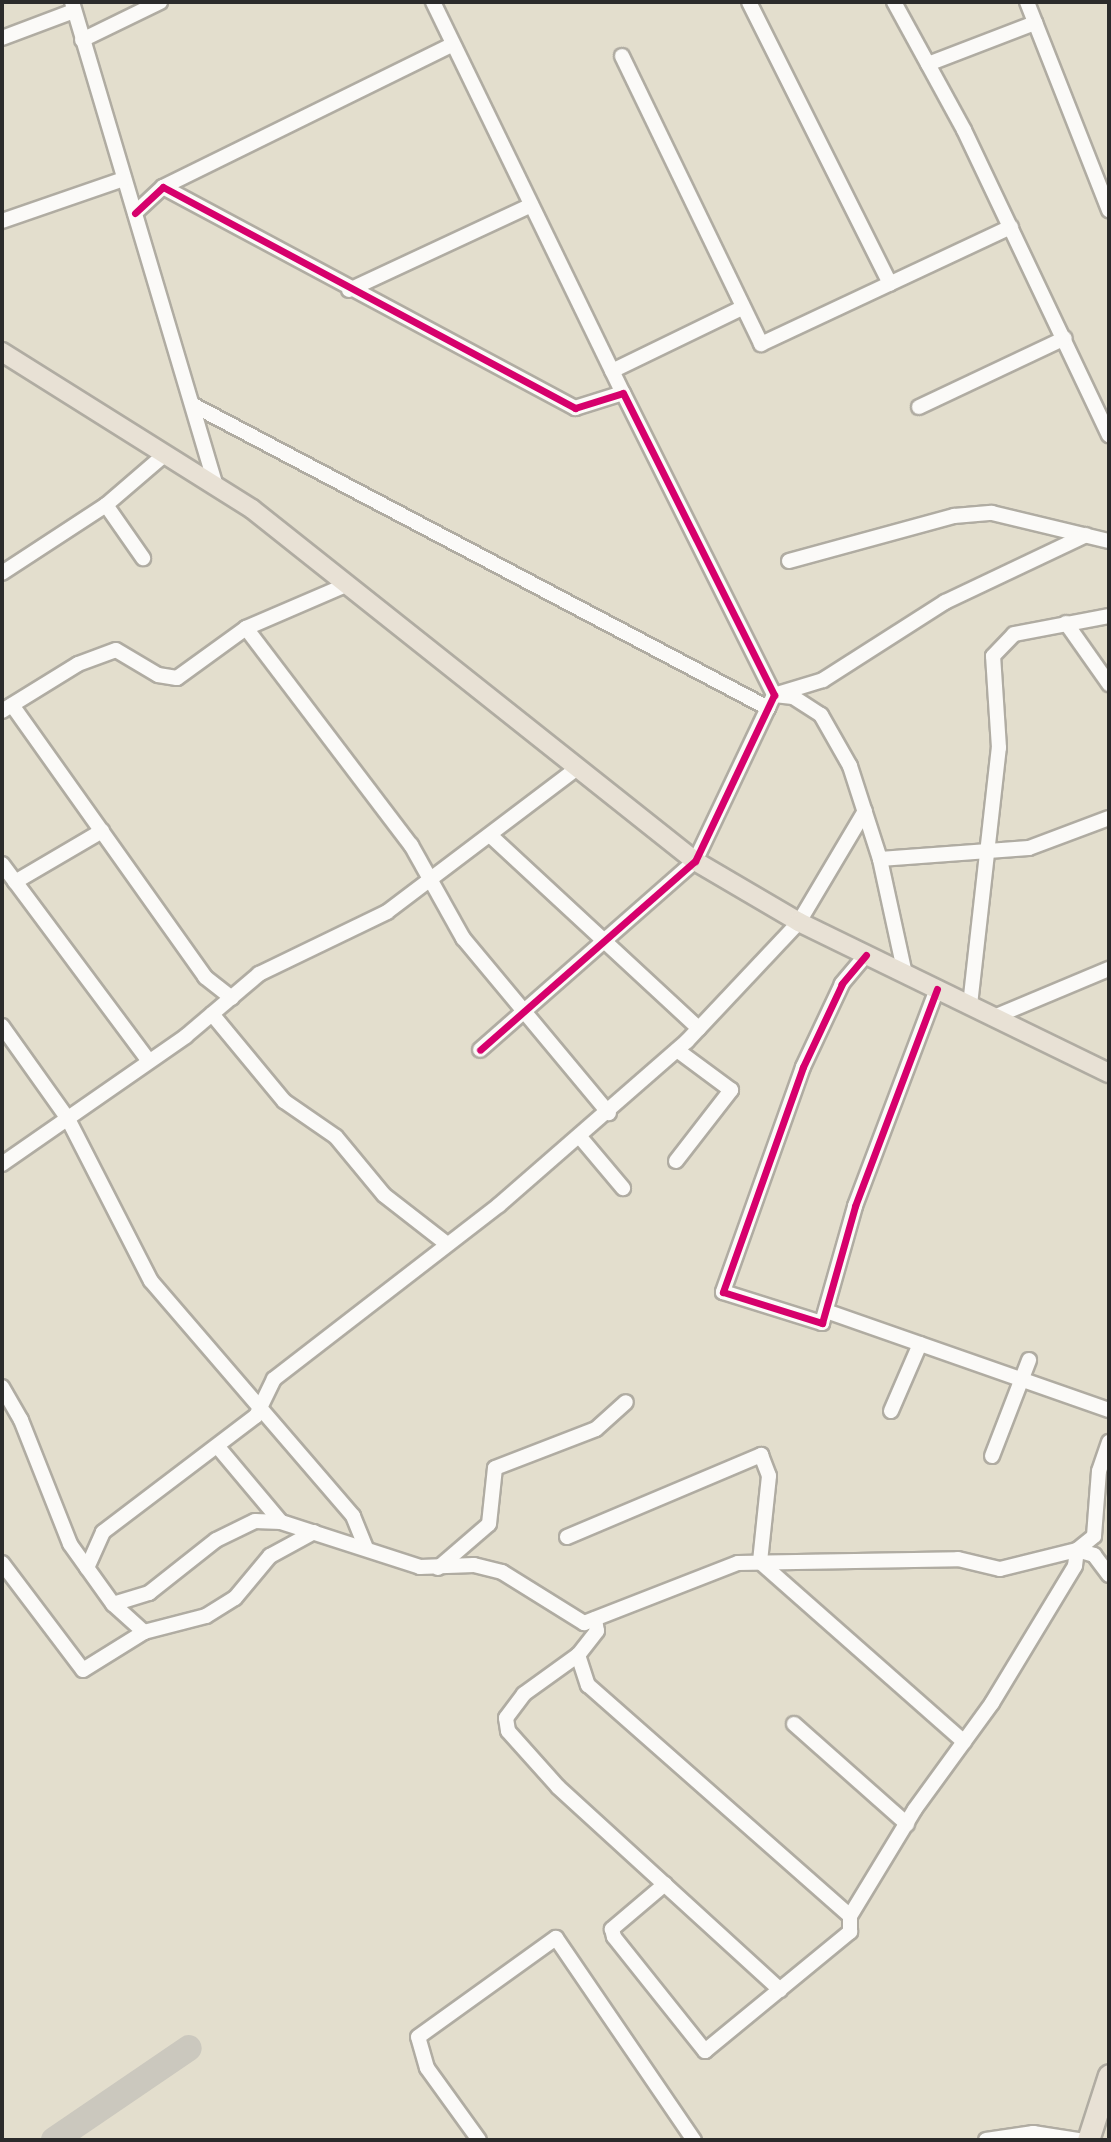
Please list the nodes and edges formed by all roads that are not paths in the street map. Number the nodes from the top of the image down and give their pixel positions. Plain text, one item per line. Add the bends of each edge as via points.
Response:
1 (160, 2) edge
2 (433, 2) edge
3 (749, 2) edge
4 (894, 2) edge
5 (1027, 2) edge
6 (73, 7) edge
7 (1035, 23) junction
8 (2, 38) edge
9 (82, 40) junction
10 (453, 44) junction
11 (622, 56) dead end
12 (928, 64) junction
13 (124, 179) junction
14 (163, 187) junction
15 (531, 205) junction
16 (1109, 210) edge
17 (135, 213) junction
18 (2, 221) edge
19 (1011, 226) junction
20 (890, 284) junction
21 (349, 290) junction
22 (742, 308) junction
23 (1065, 338) junction
24 (2, 353) edge
25 (612, 370) junction
26 (623, 393) junction
27 (195, 406) junction
28 (919, 407) dead end
29 (1109, 435) edge
30 (163, 456) junction
31 (215, 483) junction
32 (106, 505) junction
33 (1086, 535) junction
34 (1109, 541) edge
35 (144, 558) dead end
36 (789, 561) dead end
37 (2, 573) edge
38 (348, 584) junction
39 (1109, 616) edge
40 (1066, 623) junction
41 (246, 628) junction
42 (1109, 684) edge
43 (771, 702) junction
44 (7, 708) edge
45 (576, 769) junction
46 (864, 811) junction
47 (1109, 818) edge
48 (102, 831) junction
49 (492, 837) junction
50 (986, 853) junction
51 (880, 859) junction
52 (695, 861) junction
53 (2, 864) edge
54 (433, 880) junction
55 (15, 882) junction
56 (799, 922) junction
57 (603, 940) junction
58 (866, 955) junction
59 (1109, 969) edge
60 (905, 974) junction
61 (937, 989) junction
62 (232, 998) junction
63 (970, 1005) junction
64 (526, 1011) junction
65 (212, 1014) junction
66 (994, 1017) junction
67 (2, 1026) edge
68 (699, 1029) junction
69 (480, 1050) dead end
70 (677, 1050) junction
71 (149, 1061) junction
72 (1109, 1073) edge
73 (609, 1113) junction
74 (68, 1119) junction
75 (580, 1137) junction
76 (676, 1161) dead end
77 (2, 1164) edge
78 (622, 1188) dead end
79 (447, 1244) junction
80 (826, 1311) junction
81 (920, 1344) junction
82 (1029, 1360) dead end
83 (1021, 1383) junction
84 (2, 1387) edge
85 (626, 1402) dead end
86 (260, 1409) junction
87 (1109, 1410) edge
88 (891, 1411) dead end
89 (1109, 1442) edge
90 (218, 1447) junction
91 (992, 1456) dead end
92 (281, 1522) junction
93 (1103, 1524) edge
94 (314, 1532) junction
95 (567, 1537) dead end
96 (366, 1549) junction
97 (1077, 1550) junction
98 (760, 1562) junction
99 (2, 1563) edge
100 (87, 1567) junction
101 (438, 1568) junction
102 (1109, 1575) edge
103 (113, 1604) junction
104 (595, 1619) junction
105 (144, 1632) junction
106 (578, 1654) junction
107 (794, 1724) dead end
108 (964, 1742) junction
109 (906, 1824) junction
110 (665, 1884) junction
111 (850, 1916) junction
112 (780, 1990) junction
113 (1109, 2076) edge
114 (479, 2140) edge
115 (694, 2140) edge
116 (986, 2140) edge
117 (1079, 2140) edge
118 (1088, 2140) edge

1 - 9 street
2 - 10 street
3 - 20 street
4 - 12 street
5 - 7 street
6 - 8 street
6 - 9 street
7 - 12 street
7 - 16 street
9 - 13 street
10 - 14 street
10 - 15 street
11 - 22 street
12 - 19 street
13 - 17 street
13 - 18 street
14 - 17 street
14 - 21 street
15 - 21 street
15 - 25 street
17 - 27 street
19 - 20 street
19 - 23 street
20 - 22 street via 772,343 761,344
21 - 26 street via 575,408
22 - 25 street
23 - 28 street
23 - 29 street
24 - 30 main road
25 - 26 street
26 - 43 street
27 - 31 street
27 - 43 street
30 - 31 main road
30 - 32 street
31 - 38 main road
32 - 35 street
32 - 37 street
33 - 34 street
33 - 36 street via 992,513 954,516
33 - 43 street via 945,602 823,680
38 - 41 street
38 - 45 main road
39 - 40 street
40 - 42 street
40 - 50 street via 1014,634 993,656 999,748
41 - 44 street via 177,678 158,675 116,650 78,664
41 - 54 street
43 - 46 street via 793,697 821,715 850,766
43 - 52 street
44 - 48 street
45 - 49 street
45 - 52 main road
46 - 51 street
46 - 56 street
47 - 50 street via 1029,848
48 - 55 street
48 - 62 street via 205,977
49 - 54 street
49 - 57 street
50 - 51 street
50 - 63 street
51 - 60 street
52 - 56 main road
52 - 57 street
53 - 55 street
54 - 62 street via 335,943 280,961
54 - 64 street via 463,938
55 - 71 street
56 - 58 main road
56 - 68 street
57 - 64 street
57 - 68 street
58 - 60 main road
58 - 80 street via 842,984 803,1067 723,1292 816,1324
59 - 66 street
60 - 61 main road
61 - 63 main road
61 - 80 street via 855,1206
62 - 65 street
63 - 66 main road
64 - 69 street
64 - 73 street
65 - 71 street
65 - 79 street via 275,1092 336,1137 384,1195
66 - 72 main road
67 - 74 street
68 - 70 street
70 - 73 street
70 - 76 street via 731,1090
71 - 74 street
73 - 75 street
74 - 77 street
74 - 86 street via 151,1281
75 - 78 street
75 - 79 street
79 - 86 street via 274,1379
80 - 81 street
81 - 83 street
81 - 88 street
82 - 83 street
83 - 87 street
83 - 91 street
84 - 100 street via 22,1420 55,1516
85 - 101 street via 596,1429 495,1468 489,1524
86 - 90 street
86 - 96 street via 353,1516
89 - 93 street via 1099,1471
90 - 92 street
90 - 100 street via 103,1531
92 - 94 street
92 - 103 street via 243,1524 149,1593
93 - 97 street
94 - 96 street
94 - 105 street via 270,1556 235,1598 206,1616
95 - 98 street via 761,1455 769,1476
96 - 101 street
97 - 98 street via 1000,1569 958,1559 895,1566
97 - 102 street via 1094,1555
97 - 108 street via 1075,1566
98 - 104 street via 713,1570
98 - 108 street
99 - 105 street via 83,1670
100 - 103 street
101 - 104 street via 474,1565 502,1572 578,1622
103 - 105 street
104 - 106 street via 597,1631
106 - 110 street via 524,1694 506,1726 558,1787
106 - 111 street via 588,1685
107 - 109 street
108 - 109 street
109 - 111 street
110 - 112 street
110 - 112 street via 612,1929 705,2051
111 - 112 street via 850,1931
113 - 118 highway
114 - 115 street via 427,2068 418,2038 556,1938
116 - 117 street via 1033,2133

